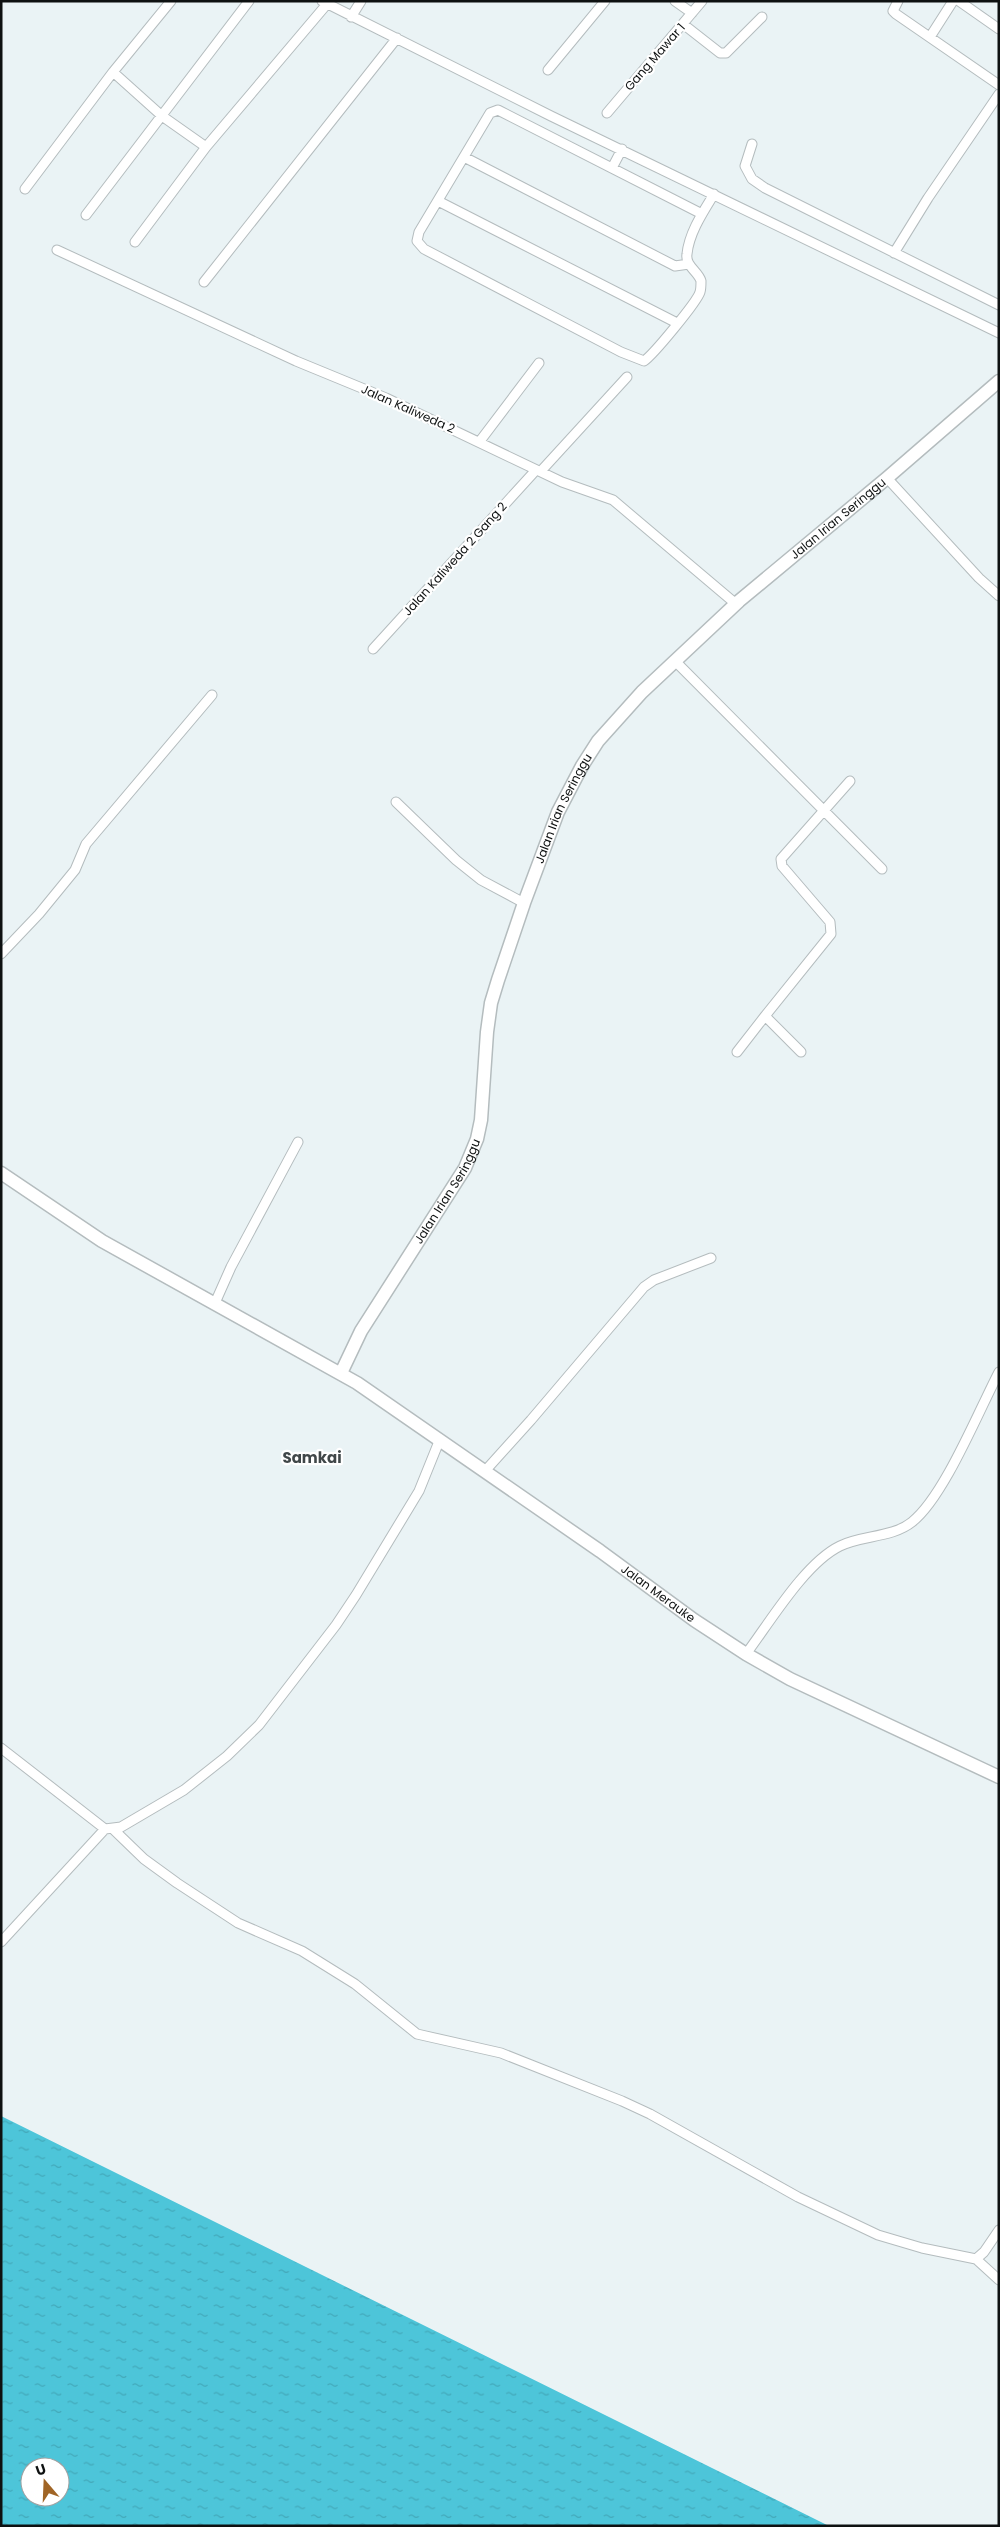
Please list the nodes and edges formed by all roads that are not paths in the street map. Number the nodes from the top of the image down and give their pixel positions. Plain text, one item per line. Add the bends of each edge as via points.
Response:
1 (171, 1) edge
2 (249, 1) edge
3 (361, 1) edge
4 (604, 1) edge
5 (674, 1) edge
6 (702, 1) edge
7 (898, 1) edge
8 (952, 1) edge
9 (959, 1) edge
10 (324, 3) edge
11 (692, 13) junction
12 (353, 15) junction
13 (762, 17) dead end
14 (683, 24) junction
15 (999, 29) edge
16 (397, 38) junction
17 (930, 38) junction
18 (548, 70) dead end
19 (113, 72) junction
20 (999, 85) edge
21 (999, 94) edge
22 (608, 113) dead end
23 (162, 116) junction
24 (752, 144) dead end
25 (206, 147) junction
26 (622, 149) junction
27 (464, 157) junction
28 (612, 168) junction
29 (24, 189) dead end
30 (714, 194) junction
31 (438, 200) junction
32 (702, 214) junction
33 (86, 215) dead end
34 (135, 242) dead end
35 (57, 250) dead end
36 (894, 253) junction
37 (689, 264) junction
38 (204, 282) dead end
39 (999, 305) edge
40 (677, 323) junction
41 (999, 333) edge
42 (539, 363) dead end
43 (627, 377) dead end
44 (999, 381) edge
45 (480, 441) junction
46 (538, 470) junction
47 (887, 478) junction
48 (999, 596) edge
49 (736, 604) junction
50 (373, 649) dead end
51 (675, 661) junction
52 (212, 695) dead end
53 (850, 781) dead end
54 (396, 802) dead end
55 (825, 809) junction
56 (882, 869) dead end
57 (524, 903) junction
58 (1, 954) edge
59 (765, 1016) junction
60 (737, 1052) dead end
61 (801, 1052) dead end
62 (298, 1142) dead end
63 (1, 1173) edge
64 (711, 1258) dead end
65 (215, 1302) junction
66 (999, 1372) edge
67 (341, 1373) junction
68 (440, 1440) junction
69 (486, 1471) junction
70 (746, 1654) junction
71 (1, 1748) edge
72 (999, 1777) edge
73 (109, 1829) junction
74 (1, 1942) edge
75 (999, 2230) edge
76 (976, 2259) junction
77 (999, 2280) edge

1 - 19 street
2 - 23 street
3 - 12 street
4 - 18 street
5 - 11 street
6 - 11 street, Gang Mawar 1
7 - 17 street via 893,11
8 - 17 street
9 - 15 street
10 - 12 street
10 - 25 street
11 - 14 street, Gang Mawar 1
12 - 16 street
13 - 14 street via 726,53 720,53
14 - 22 street, Gang Mawar 1
16 - 26 street
16 - 38 street
17 - 20 street
19 - 23 street
19 - 29 street
21 - 36 street
23 - 25 street
23 - 33 street
24 - 36 street via 745,166 752,179
25 - 34 street
26 - 28 street
26 - 30 street
27 - 28 street via 490,113 498,110
27 - 31 street
27 - 37 street via 675,266
28 - 32 street
30 - 32 street
30 - 41 street
31 - 40 street
31 - 40 street via 419,232 418,245 622,352 644,361 657,350
32 - 37 street via 686,254
35 - 45 street, Jalan Kaliweda 2 via 296,361
36 - 39 street
37 - 40 street via 700,280 700,293
42 - 45 street
43 - 46 street, Jalan Kaliweda 2 Gang 2
44 - 47 street, Jalan Irian Seringgu
45 - 46 street, Jalan Kaliweda 2
46 - 49 street, Jalan Kaliweda 2 via 613,500
46 - 50 street, Jalan Kaliweda 2 Gang 2
47 - 48 street
47 - 49 street, Jalan Irian Seringgu
49 - 51 street, Jalan Irian Seringgu
51 - 55 street
51 - 57 street, Jalan Irian Seringgu via 619,716 582,766 558,812
52 - 58 street via 86,844 75,870
53 - 55 street
54 - 57 street via 481,880
55 - 56 street
55 - 59 street via 781,859 782,866 830,922 831,934
57 - 67 street, Jalan Irian Seringgu via 491,1003 477,1139 461,1175 361,1331
59 - 60 street
59 - 61 street
62 - 65 street
63 - 65 street, Jalan Merauke via 102,1241
64 - 69 street via 644,1287
65 - 67 street, Jalan Merauke
66 - 70 street via 953,1465 921,1513 911,1523 894,1531 853,1541 828,1553 813,1566
67 - 68 street, Jalan Merauke
68 - 69 street, Jalan Merauke
68 - 73 street via 419,1491 356,1595 259,1725 184,1790 147,1814
69 - 70 street, Jalan Merauke
70 - 72 street, Jalan Merauke via 790,1679
71 - 73 street
73 - 74 street
73 - 76 street via 177,1884 238,1923 302,1951 355,1984 417,2034 501,2053 622,2101 798,2197 878,2236
75 - 76 street
76 - 77 street

